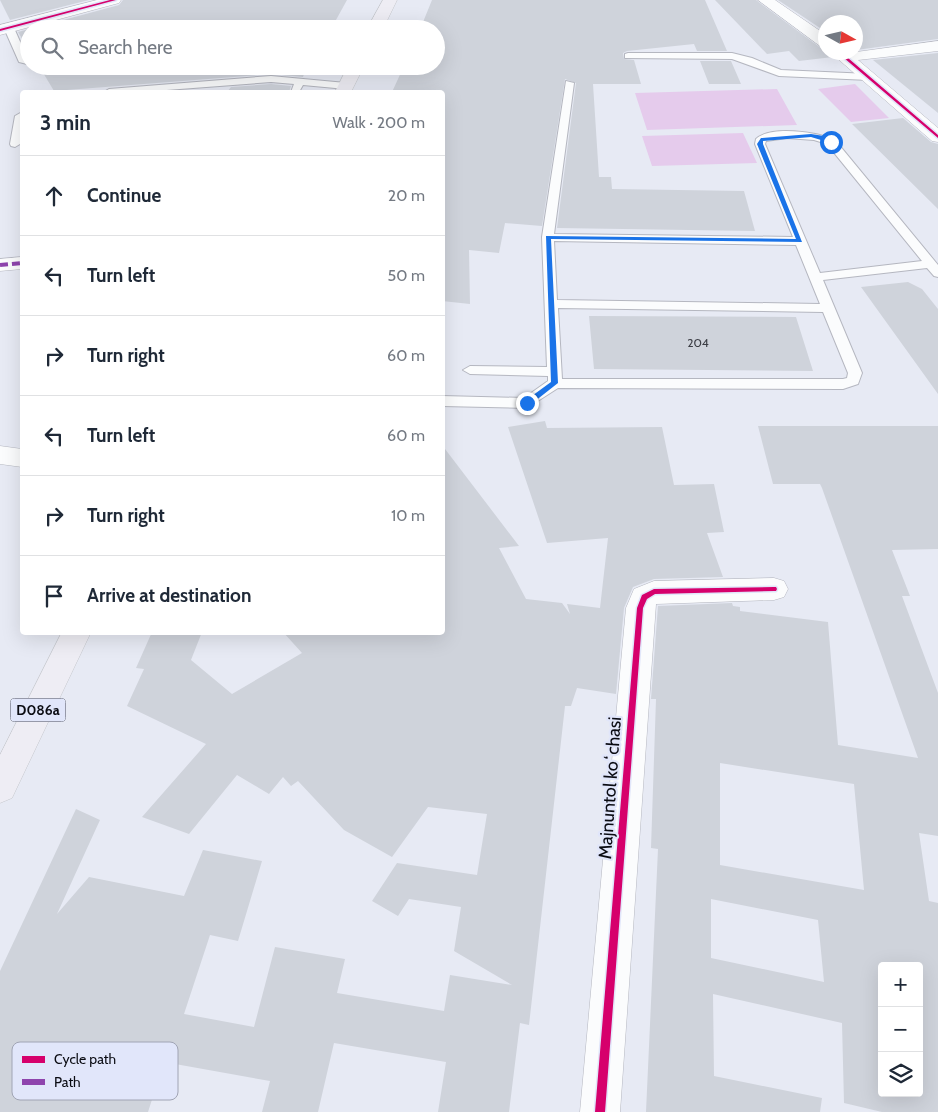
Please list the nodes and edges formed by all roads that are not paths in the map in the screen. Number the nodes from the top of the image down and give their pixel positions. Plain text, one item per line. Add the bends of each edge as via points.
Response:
1 (114, 0) edge
2 (390, 0) edge
3 (765, 0) edge
4 (38, 20) edge
5 (380, 20) edge
6 (20, 25) edge
7 (4, 29) edge
8 (818, 37) edge
9 (938, 46) edge
10 (863, 53) edge
11 (20, 55) edge
12 (628, 56) dead end
13 (848, 60) edge
14 (351, 75) edge
15 (869, 77) junction
16 (300, 82) junction
17 (569, 83) dead end
18 (344, 89) edge
19 (134, 90) edge
20 (295, 90) edge
21 (20, 116) edge
22 (938, 137) edge
23 (15, 144) dead end
24 (548, 237) junction
25 (800, 241) junction
26 (20, 263) edge
27 (0, 265) edge
28 (935, 269) edge
29 (815, 277) junction
30 (551, 304) junction
31 (828, 308) junction
32 (470, 370) dead end
33 (554, 378) junction
34 (445, 401) edge
35 (0, 455) edge
36 (20, 458) edge
37 (774, 589) dead end
38 (76, 635) edge
39 (0, 788) edge
40 (600, 1112) edge

1 - 4 street
2 - 5 main road
3 - 8 street
6 - 7 street
7 - 11 lane
9 - 10 street
12 - 15 lane via 732,56 779,74
13 - 15 street
14 - 18 main road
15 - 22 street
16 - 18 lane
16 - 19 lane via 271,79
16 - 20 lane
17 - 24 lane
21 - 23 lane
24 - 25 lane
24 - 30 lane
25 - 28 lane via 760,144 761,139 811,135 831,142
25 - 29 lane
26 - 27 street
28 - 29 lane
29 - 31 lane
30 - 31 lane
30 - 33 lane
31 - 33 lane via 855,373 853,381 843,384
32 - 33 lane
33 - 34 lane via 527,403
35 - 36 street
37 - 40 street, Majnuntol koʻchasi via 654,592 644,597 640,608
38 - 39 main road, D086a

